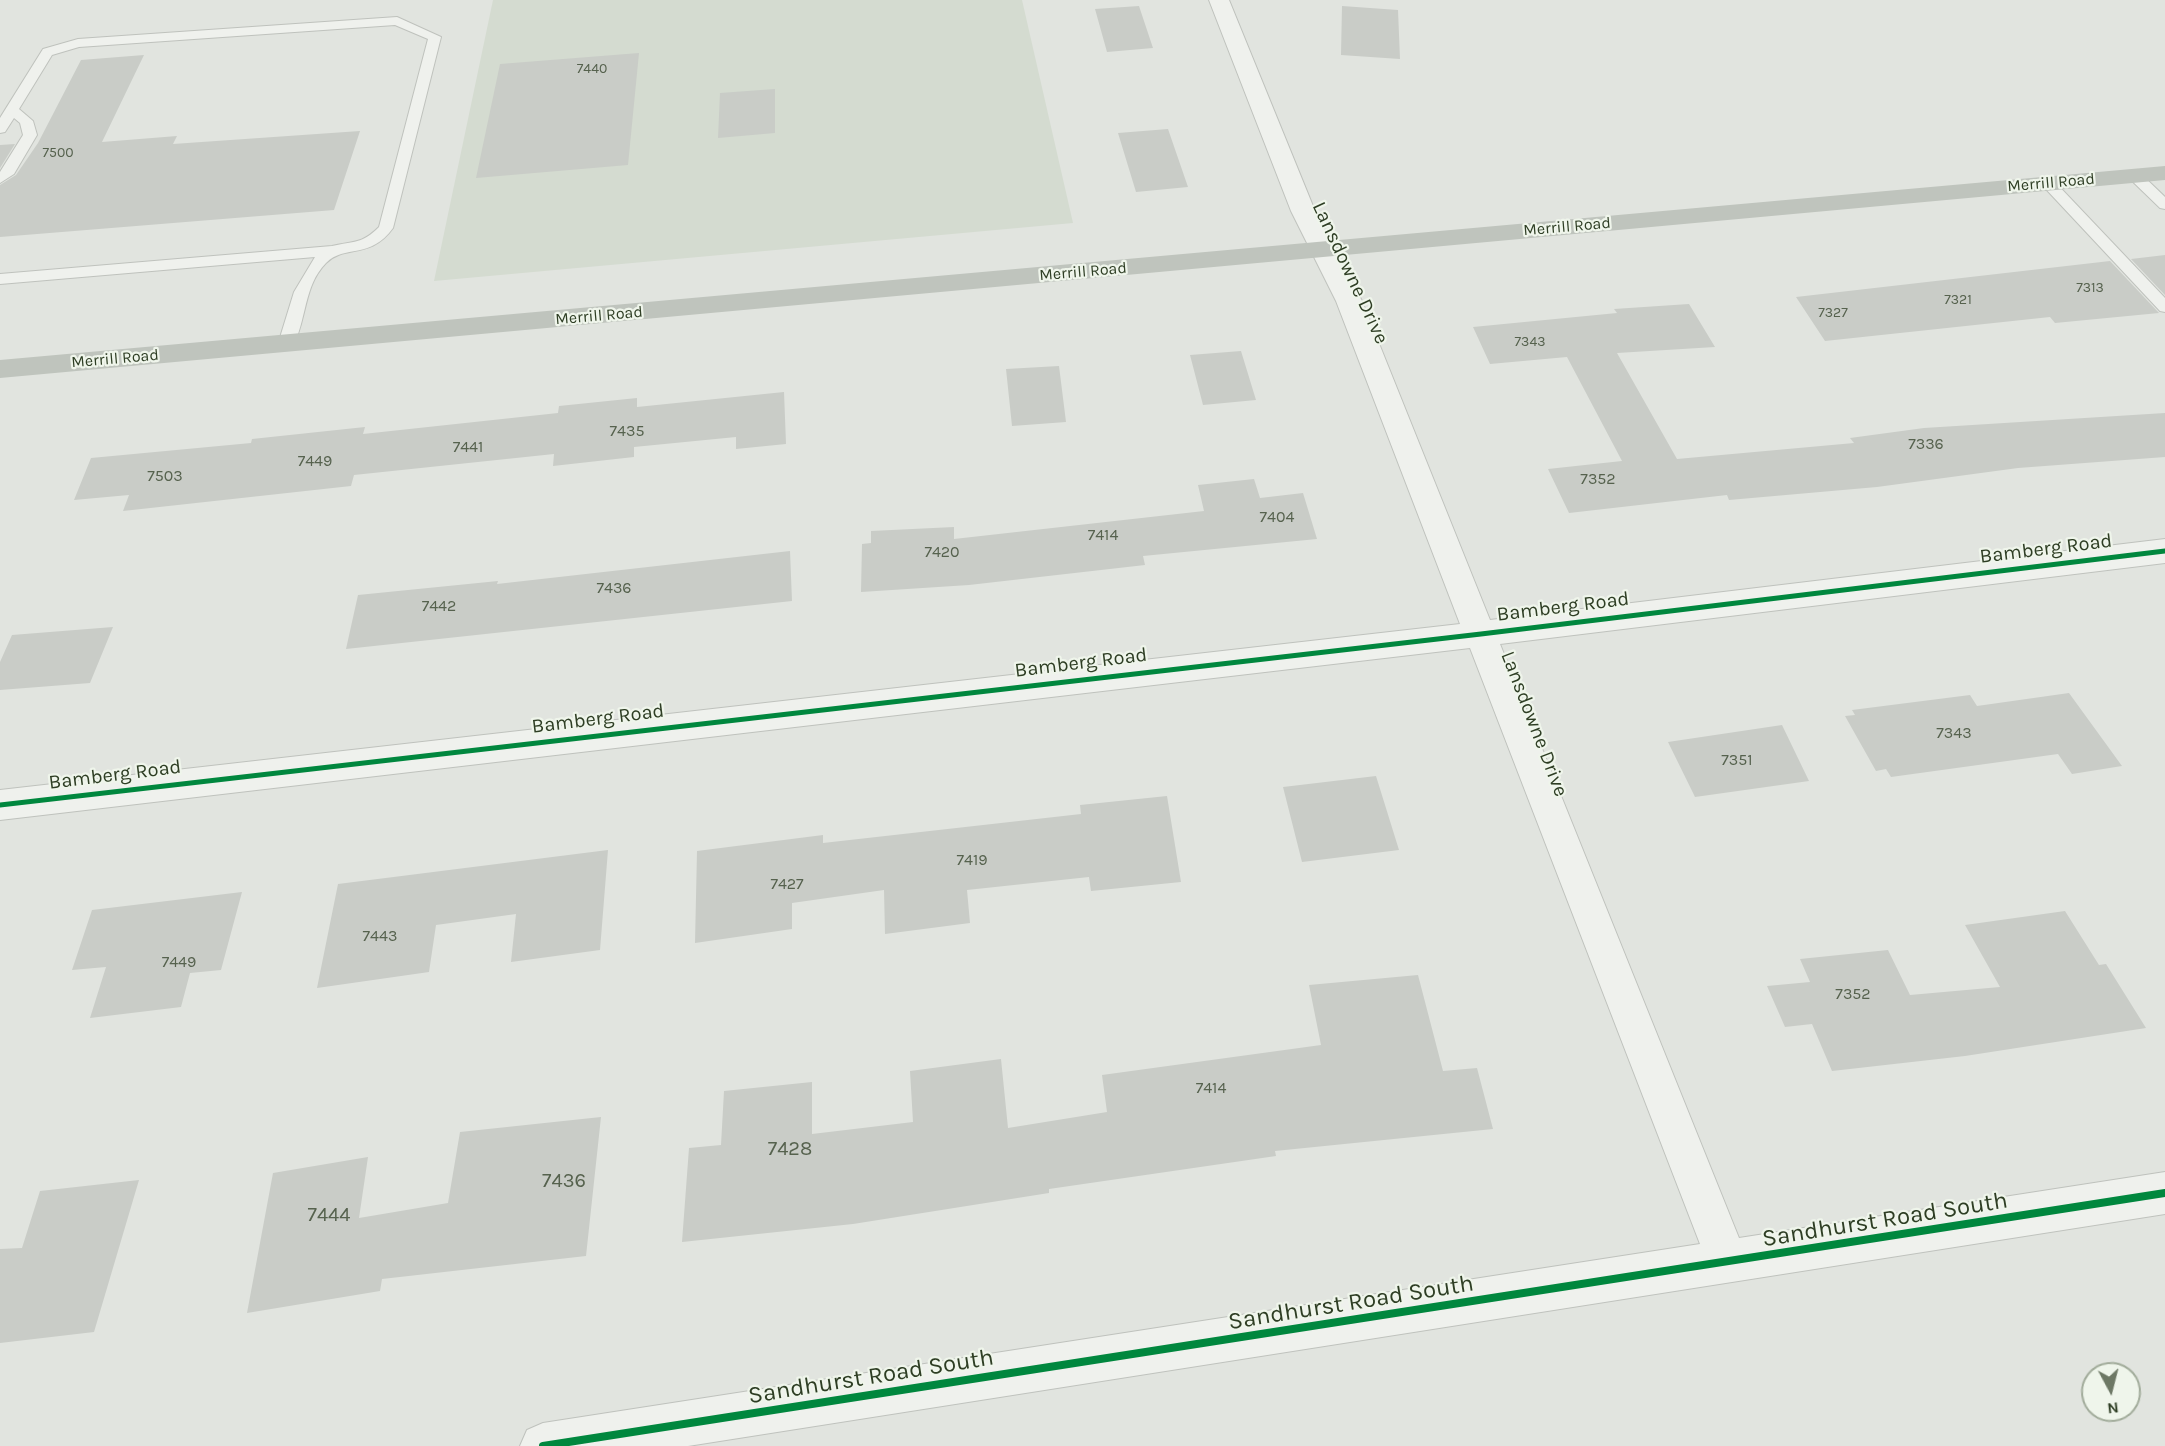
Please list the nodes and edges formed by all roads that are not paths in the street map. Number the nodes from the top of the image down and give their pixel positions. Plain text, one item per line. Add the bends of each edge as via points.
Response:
1 (1219, 0) edge
2 (12, 110) junction
3 (0, 129) edge
4 (2165, 172) edge
5 (2134, 175) junction
6 (0, 179) edge
7 (2048, 183) junction
8 (2165, 205) edge
9 (1323, 250) junction
10 (333, 251) junction
11 (0, 279) edge
12 (2165, 307) edge
13 (286, 344) junction
14 (0, 369) edge
15 (2165, 551) edge
16 (1481, 634) junction
17 (0, 806) edge
18 (2165, 1193) edge
19 (1728, 1263) junction
20 (543, 1446) edge

1 - 9 street, Lansdowne Drive
2 - 3 lane
2 - 6 lane via 26,121 30,135
2 - 10 lane via 47,52 78,43 397,21 435,37 386,228 374,241
4 - 5 main road, Merrill Road
5 - 7 main road, Merrill Road
5 - 8 lane
7 - 9 main road, Merrill Road
7 - 12 lane
9 - 13 main road, Merrill Road
9 - 16 street, Lansdowne Drive via 1353,312
10 - 11 lane
10 - 13 lane via 310,274
13 - 14 main road, Merrill Road
15 - 16 street, Bamberg Road
16 - 17 street, Bamberg Road
16 - 19 street, Lansdowne Drive
18 - 19 street, Sandhurst Road South
19 - 20 street, Sandhurst Road South

